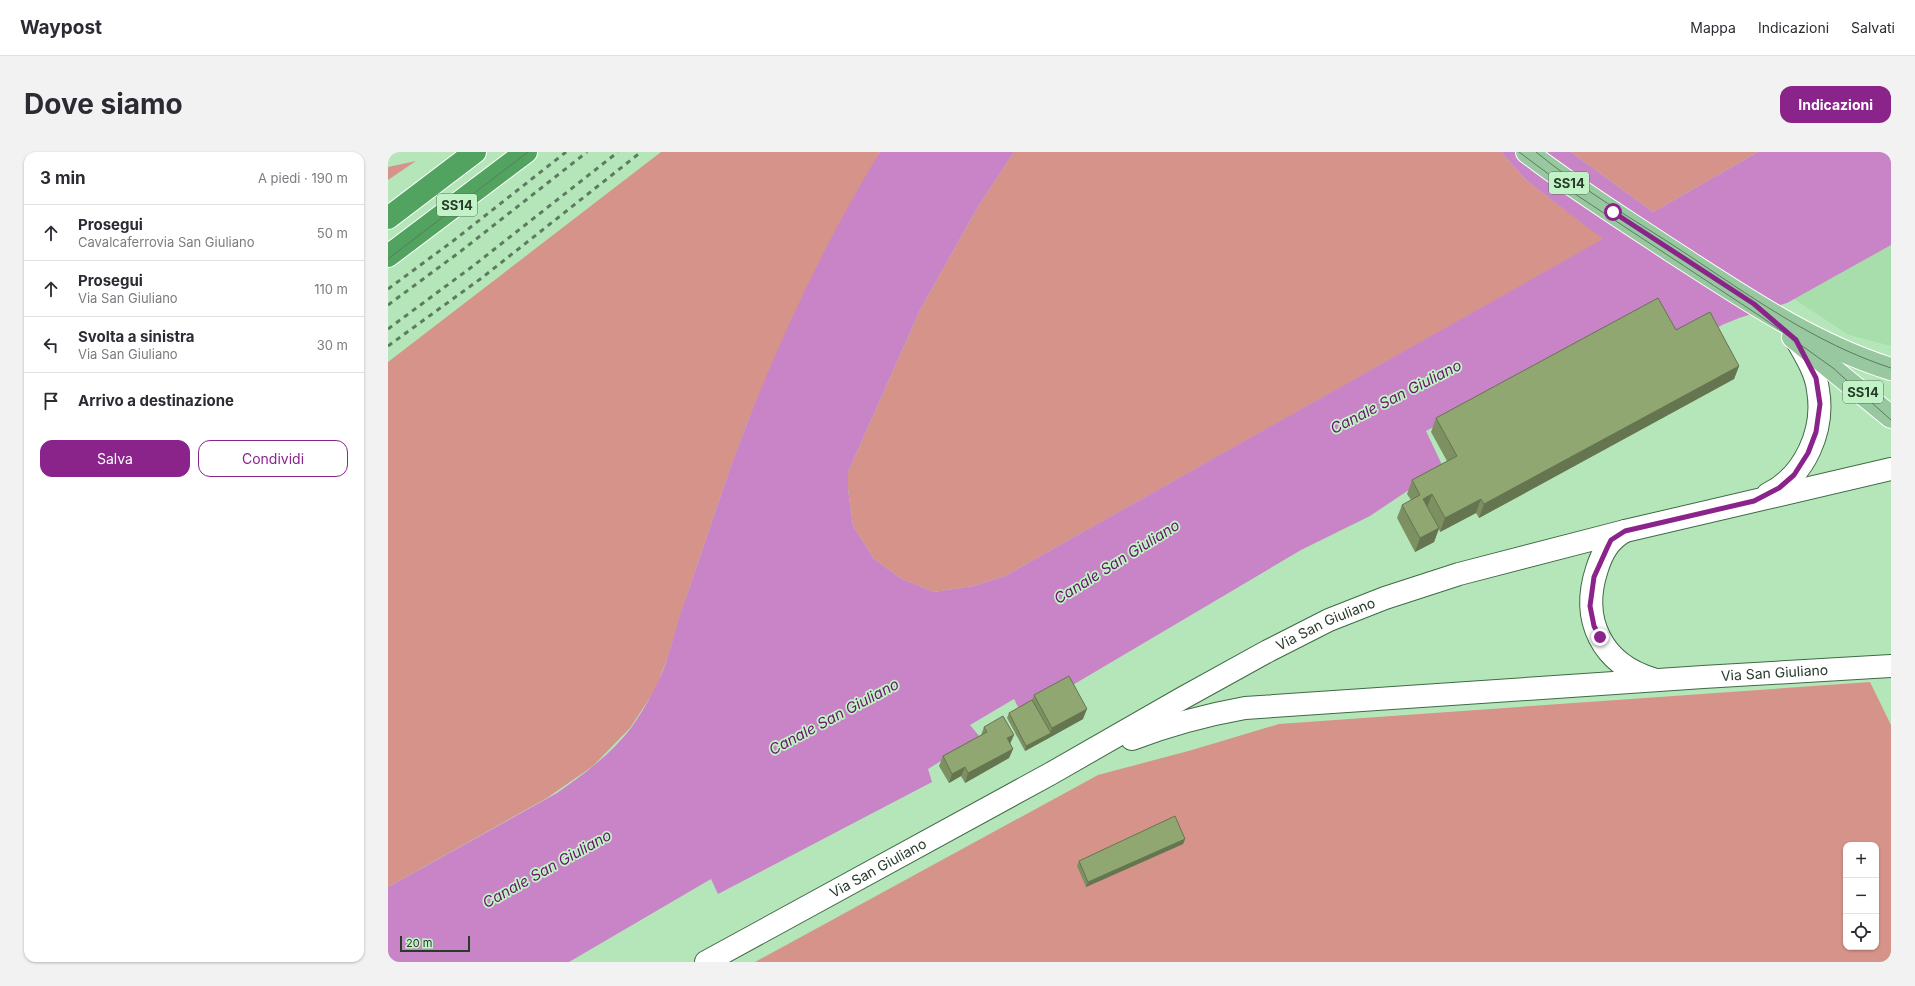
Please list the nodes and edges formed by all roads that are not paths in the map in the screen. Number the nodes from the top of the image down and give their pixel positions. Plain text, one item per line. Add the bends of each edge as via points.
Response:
1 (475, 152) edge
2 (526, 152) edge
3 (1528, 152) edge
4 (391, 215) edge
5 (388, 256) edge
6 (1764, 311) junction
7 (1796, 340) junction
8 (1891, 369) edge
9 (1891, 417) edge
10 (1891, 469) edge
11 (1754, 501) junction
12 (1625, 531) junction
13 (1891, 666) edge
14 (1658, 681) junction
15 (1050, 774) junction
16 (706, 962) edge

1 - 4 highway
2 - 5 highway, SS14
3 - 6 main road, SS14 via 1565,180
6 - 7 main road, Via San Giuliano / SS14
6 - 8 main road, SS14 via 1834,347
7 - 9 main road, Via San Giuliano / SS14
7 - 11 street, Via San Giuliano via 1812,369 1818,390 1820,404 1816,432 1808,453 1794,475 1779,488
10 - 11 street, Via San Giuliano
11 - 12 street, Via San Giuliano
12 - 14 street, Via San Giuliano via 1611,540 1599,564 1591,592 1591,615 1600,637 1615,658 1632,672
12 - 15 street, Via San Giuliano via 1459,574 1385,598 1330,620 1181,698
13 - 14 street, Via San Giuliano
14 - 15 street, Via San Giuliano via 1245,708 1167,726
15 - 16 street, Via San Giuliano

